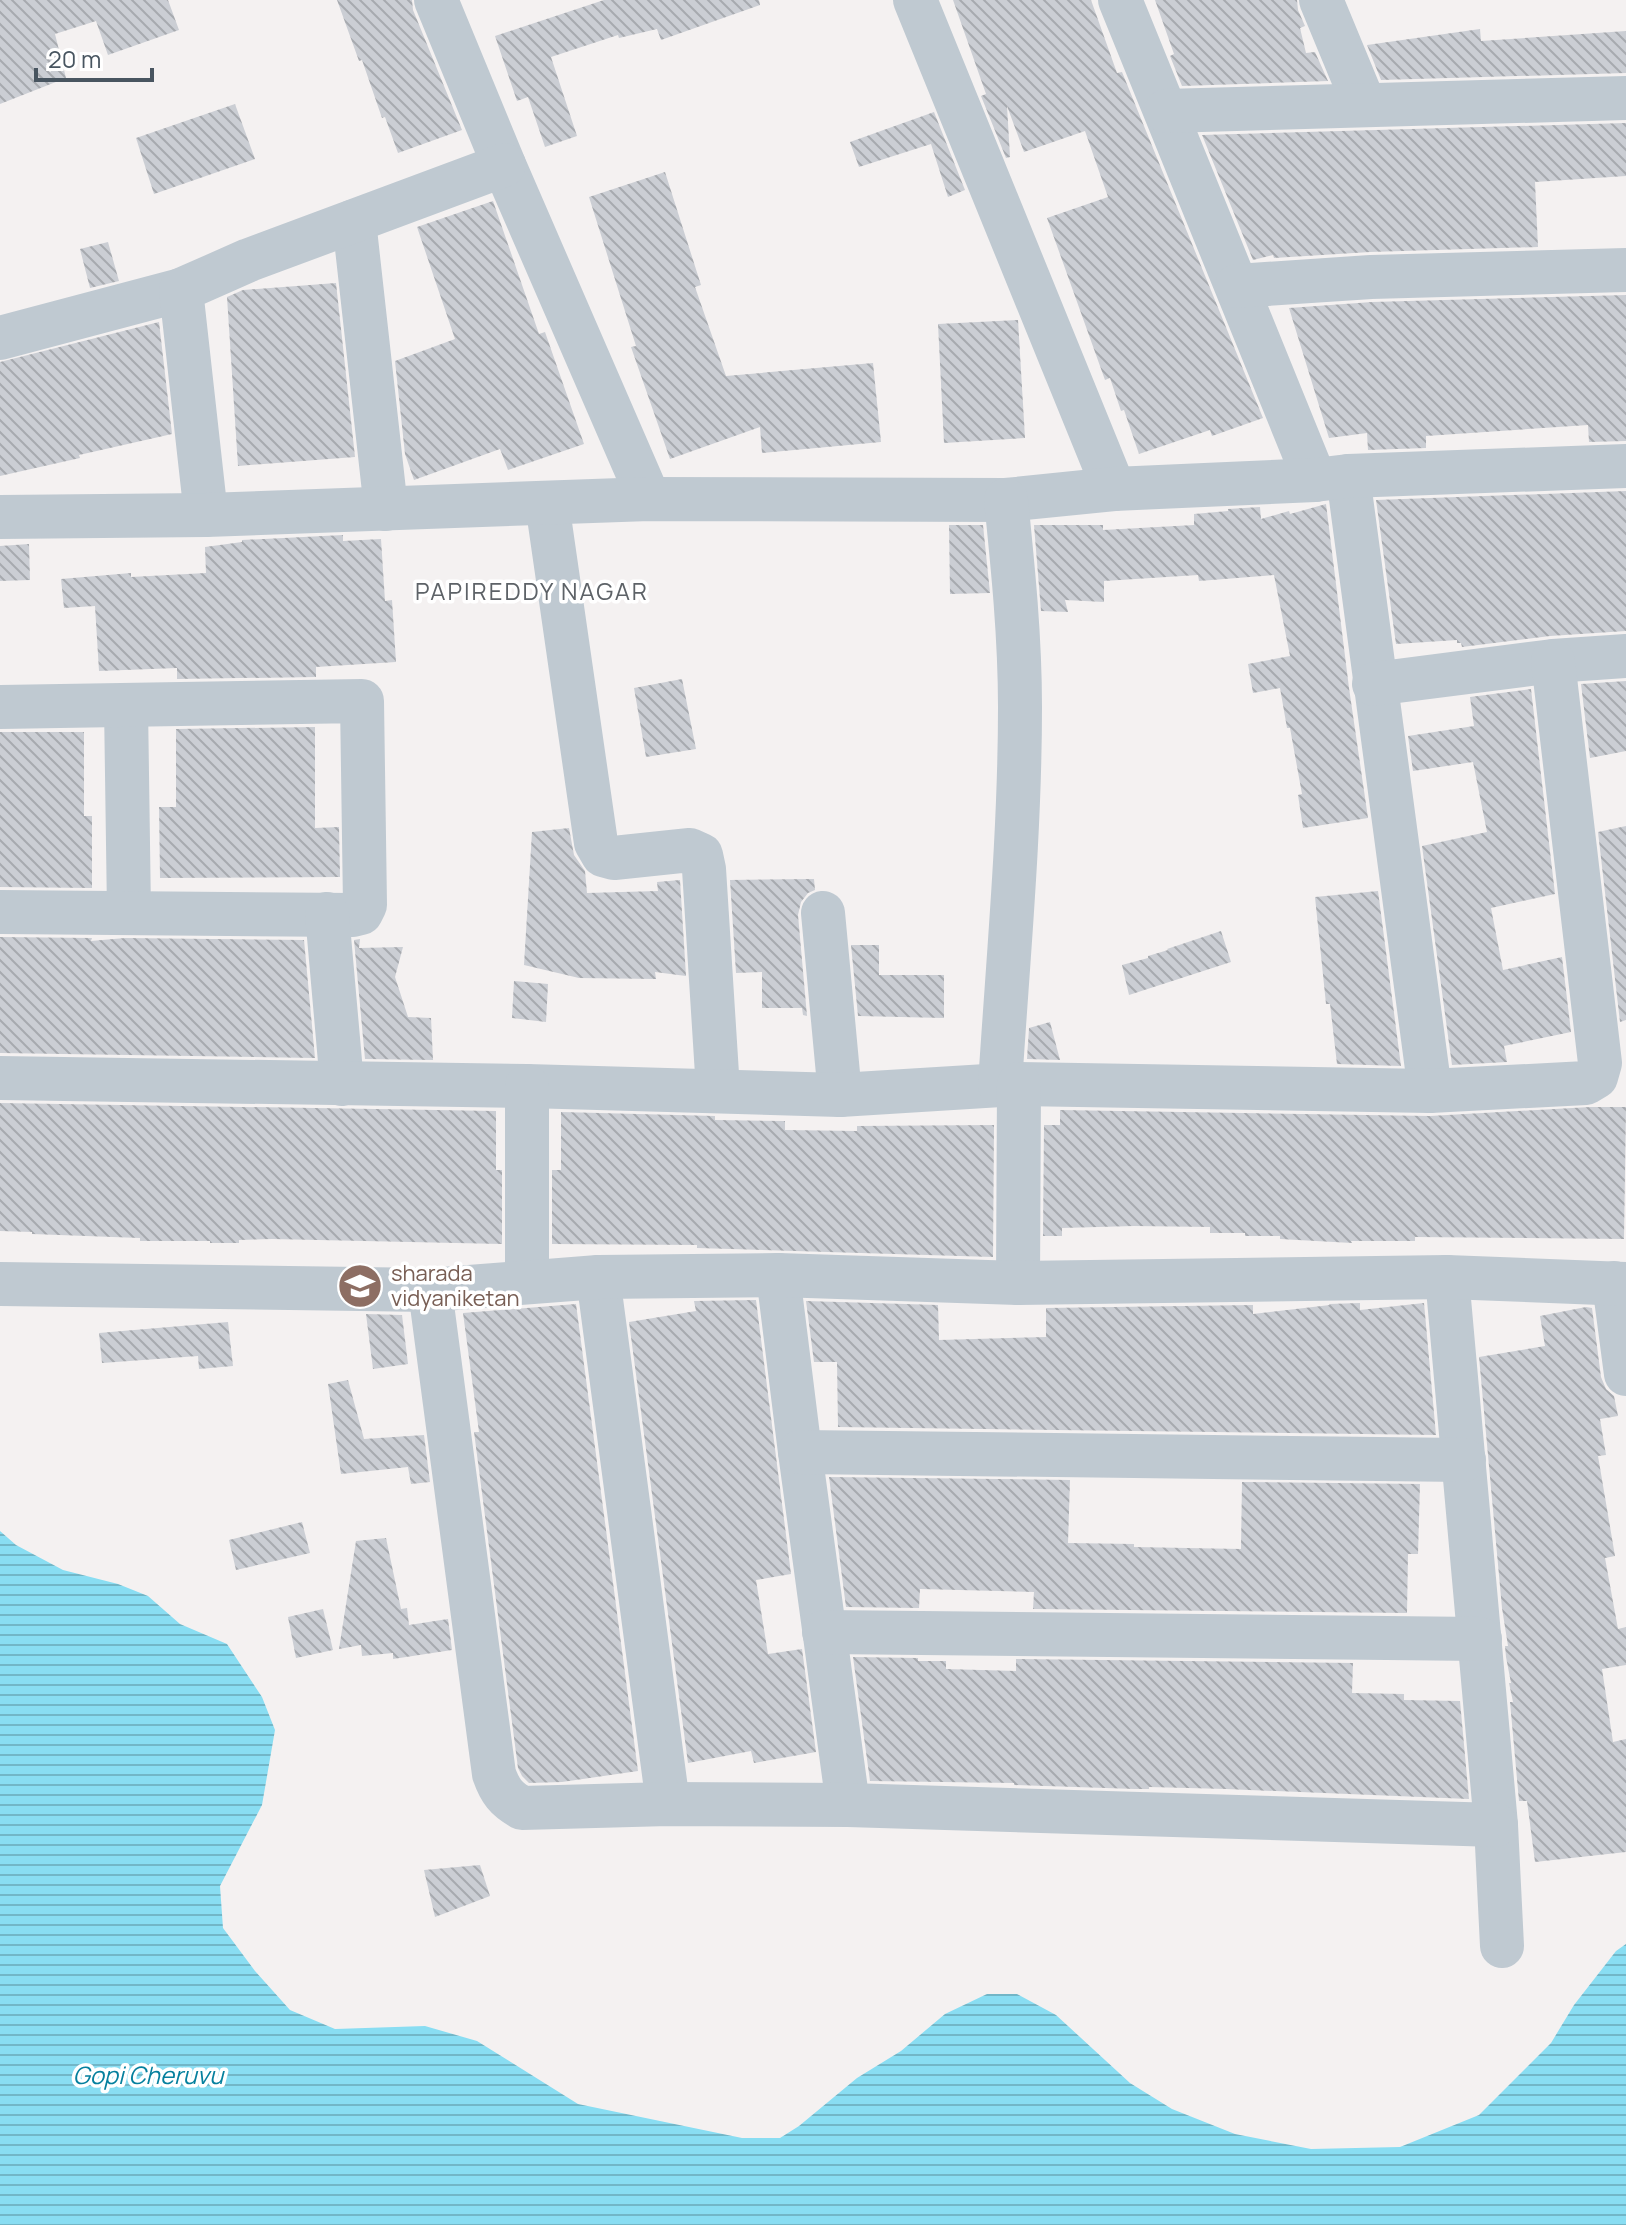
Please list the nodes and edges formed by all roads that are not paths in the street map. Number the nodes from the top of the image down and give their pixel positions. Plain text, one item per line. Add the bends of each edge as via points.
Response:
1 (915, 0) edge
2 (1120, 0) edge
3 (1321, 0) edge
4 (446, 3) edge
5 (1626, 98) edge
6 (1364, 104) junction
7 (1166, 111) junction
8 (504, 165) junction
9 (354, 221) junction
10 (1626, 270) edge
11 (1237, 286) junction
12 (181, 290) junction
13 (0, 338) edge
14 (1626, 466) edge
15 (1331, 478) junction
16 (1114, 489) junction
17 (649, 499) junction
18 (1006, 500) junction
19 (547, 503) junction
20 (386, 509) junction
21 (206, 515) junction
22 (0, 517) edge
23 (1626, 656) edge
24 (1553, 661) junction
25 (1374, 684) junction
26 (126, 705) junction
27 (0, 707) edge
28 (0, 912) edge
29 (129, 912) junction
30 (823, 913) dead end
31 (327, 914) junction
32 (1611, 1077) edge
33 (0, 1078) edge
34 (342, 1084) junction
35 (1009, 1084) junction
36 (527, 1086) junction
37 (718, 1090) junction
38 (1430, 1091) junction
39 (840, 1095) junction
40 (778, 1275) junction
41 (598, 1277) junction
42 (1447, 1277) junction
43 (527, 1282) junction
44 (1018, 1283) junction
45 (0, 1284) edge
46 (1620, 1284) edge
47 (430, 1290) junction
48 (1626, 1374) edge
49 (800, 1452) junction
50 (1464, 1460) junction
51 (824, 1632) junction
52 (1480, 1639) junction
53 (668, 1804) junction
54 (848, 1805) junction
55 (1496, 1825) junction
56 (1502, 1946) dead end

1 - 16 street
2 - 7 street
3 - 6 street
4 - 8 street
5 - 6 street
6 - 7 street
7 - 11 street
8 - 9 street
8 - 17 street
9 - 12 street
9 - 20 street
10 - 11 street
11 - 15 street
12 - 13 street
12 - 21 street
14 - 15 street
15 - 16 street
15 - 25 street
16 - 18 street
17 - 18 street
17 - 19 street
18 - 35 street via 1020,706
19 - 20 street
19 - 37 street via 596,843 603,855 614,858 690,850 701,855
20 - 21 street
21 - 22 street
23 - 24 street
24 - 25 street
24 - 32 street via 1600,1063
25 - 38 street
26 - 27 street
26 - 29 street
26 - 31 street via 362,701 365,905 353,915
28 - 29 street
29 - 31 street
30 - 39 street
31 - 34 street
32 - 38 street via 1586,1083
33 - 34 street
34 - 36 street
35 - 38 street
35 - 39 street
35 - 44 street
36 - 37 street
36 - 43 street
37 - 39 street
40 - 41 street
40 - 44 street
40 - 49 street
41 - 43 street
41 - 53 street
42 - 44 street
42 - 46 street
42 - 50 street
43 - 47 street
45 - 47 street
46 - 48 street
47 - 53 street via 499,1788 522,1808
49 - 50 street
49 - 51 street
50 - 52 street
51 - 52 street
51 - 54 street
52 - 55 street
53 - 54 street
54 - 55 street
55 - 56 street

